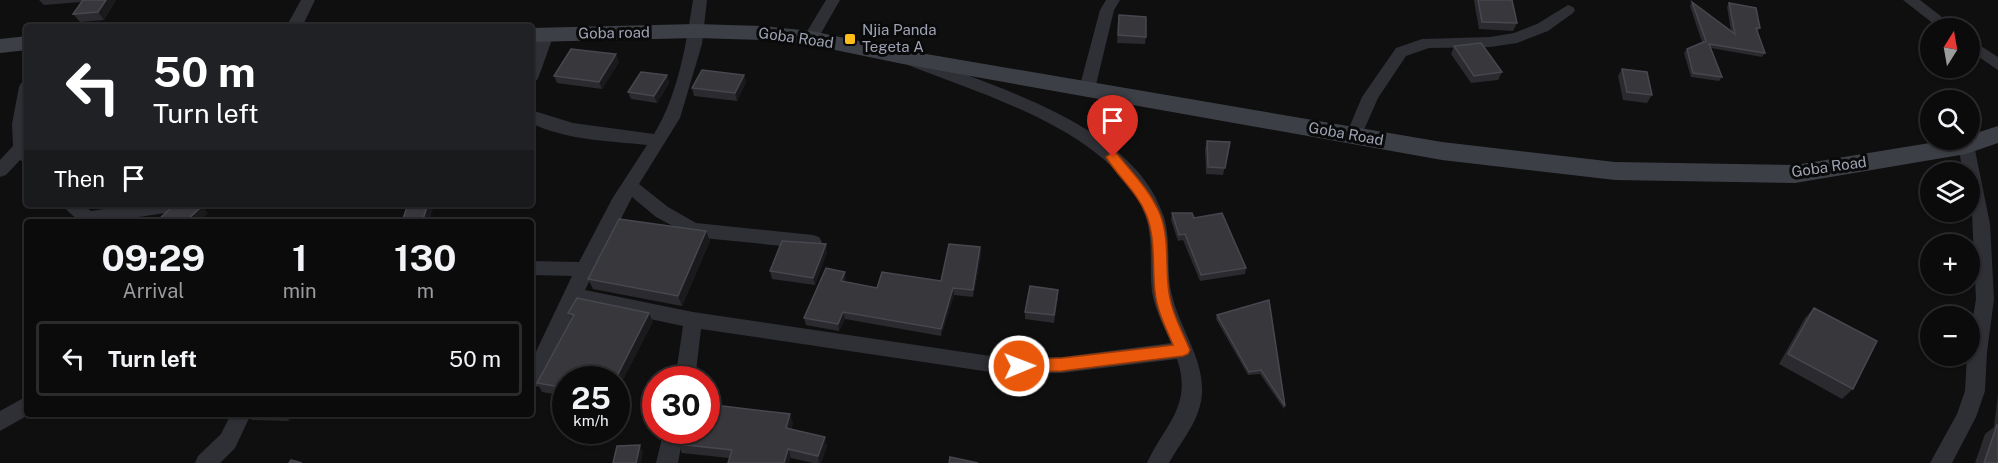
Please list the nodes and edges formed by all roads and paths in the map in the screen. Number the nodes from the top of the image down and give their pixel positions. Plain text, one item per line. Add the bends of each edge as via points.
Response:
1 (308, 0) edge
2 (700, 0) edge
3 (833, 0) edge
4 (1113, 0) edge
5 (1910, 0) edge
6 (1568, 10) dead end
7 (1934, 18) edge
8 (296, 24) edge
9 (696, 31) junction
10 (539, 35) edge
11 (811, 38) junction
12 (24, 44) edge
13 (0, 46) edge
14 (1980, 51) edge
15 (903, 57) junction
16 (534, 61) edge
17 (1998, 64) edge
18 (1087, 89) junction
19 (534, 118) edge
20 (1354, 135) junction
21 (1998, 135) edge
22 (1980, 140) edge
23 (658, 141) junction
24 (1932, 150) edge
25 (1967, 150) edge
26 (24, 154) edge
27 (0, 171) edge
28 (630, 186) junction
29 (73, 207) edge
30 (162, 207) edge
31 (89, 219) edge
32 (96, 219) edge
33 (813, 242) edge
34 (534, 268) edge
35 (584, 269) junction
36 (573, 295) junction
37 (693, 320) junction
38 (1183, 350) junction
39 (687, 366) edge
40 (534, 376) edge
41 (24, 407) edge
42 (240, 417) edge
43 (0, 422) edge
44 (671, 444) edge
45 (206, 463) edge
46 (667, 463) edge
47 (1158, 463) edge
48 (1941, 463) edge

1 - 8 street
2 - 9 street
3 - 11 street
4 - 18 street
5 - 7 street
6 - 20 street via 1538,31 1520,38 1408,47 1370,97
9 - 10 main road, Goba road
9 - 11 main road, Goba Road
9 - 23 street via 672,118
10 - 16 street
11 - 15 main road, Goba Road
12 - 13 main road
14 - 17 street
15 - 18 main road, Goba Road
15 - 38 street via 1057,122 1113,157 1154,216 1162,294
18 - 20 main road, Goba Road
19 - 23 street via 580,130
20 - 24 main road, Goba Road via 1442,151 1615,171 1795,174
21 - 22 main road, Goba Road
23 - 28 street
25 - 48 street via 1981,224 1985,298 1975,391
26 - 27 street
28 - 33 street via 693,230
28 - 35 street
29 - 31 street
30 - 32 street
34 - 35 street
35 - 36 street
36 - 37 street
36 - 40 street
37 - 38 street via 1004,366 1062,365
37 - 39 street
38 - 47 street via 1193,384 1192,396 1188,412
41 - 43 street
42 - 45 street via 228,441
44 - 46 street

